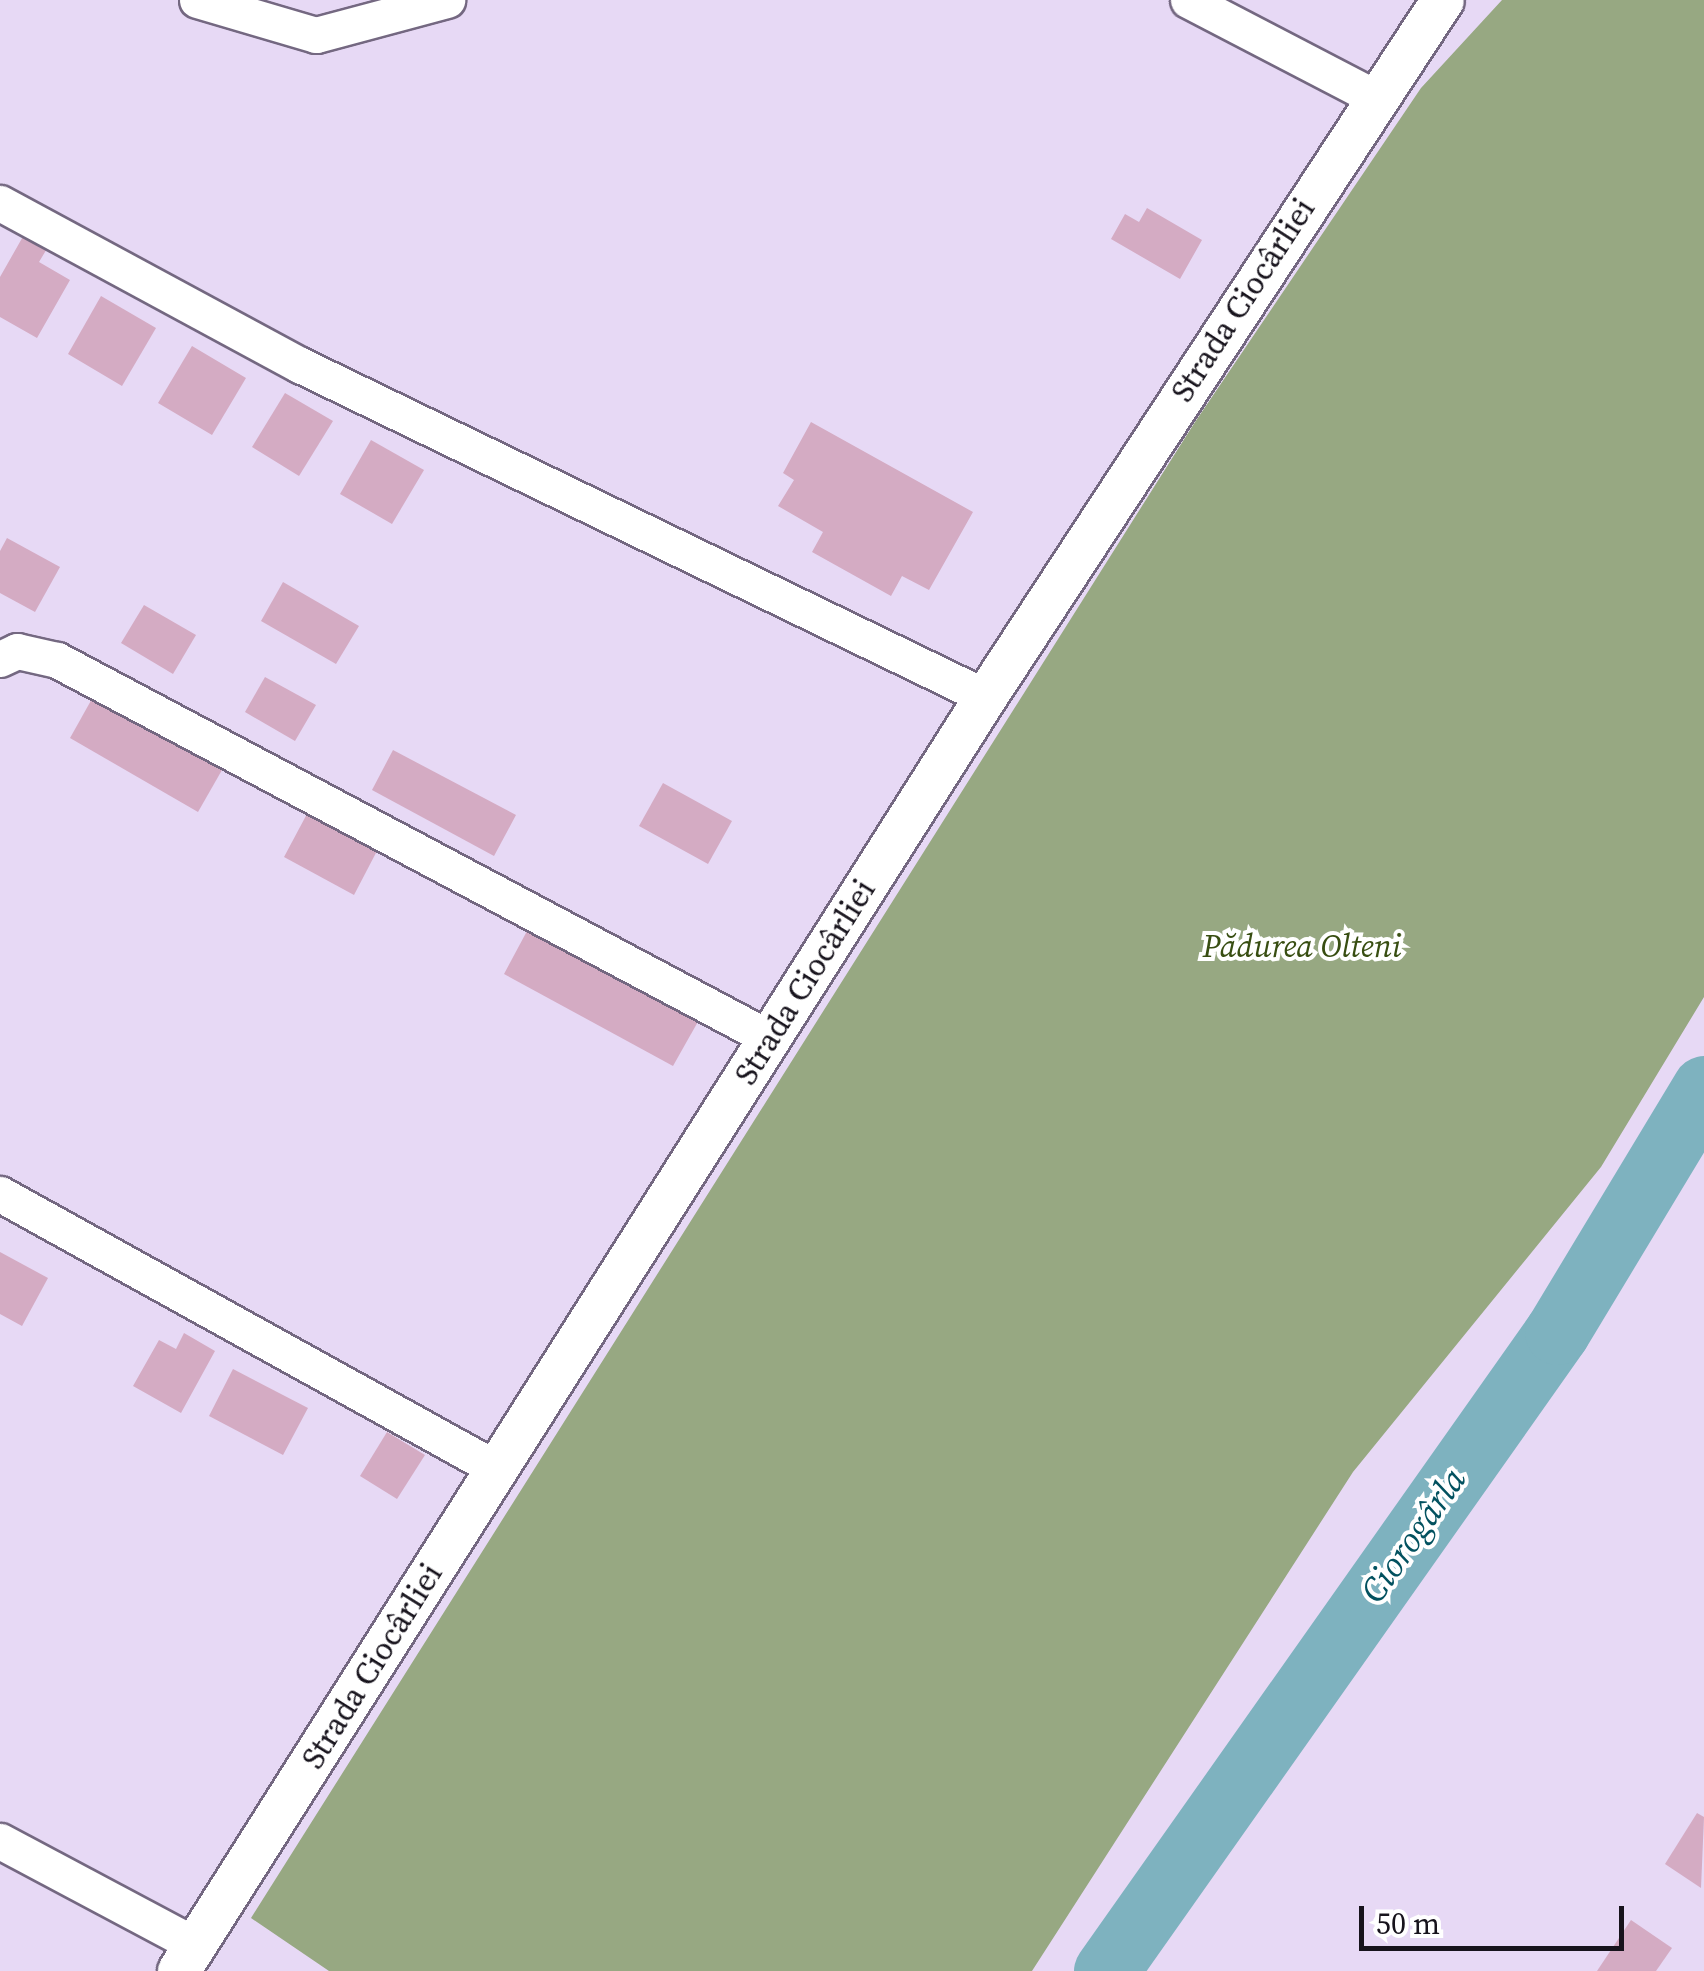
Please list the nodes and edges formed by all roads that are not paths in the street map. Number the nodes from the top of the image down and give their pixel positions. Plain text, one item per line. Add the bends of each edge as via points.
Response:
1 (197, 0) edge
2 (447, 0) edge
3 (1188, 0) edge
4 (1443, 0) edge
5 (1374, 98) junction
6 (0, 203) edge
7 (0, 659) edge
8 (986, 698) junction
9 (770, 1038) junction
10 (0, 1194) edge
11 (497, 1470) junction
12 (0, 1841) edge
13 (188, 1958) edge

1 - 2 street via 316,36
3 - 5 street
4 - 5 street, Strada Ciocârliei
5 - 8 street, Strada Ciocârliei
6 - 8 street via 300,366
7 - 9 street via 18,651 57,660
8 - 9 street, Strada Ciocârliei
9 - 11 street, Strada Ciocârliei
10 - 11 street
11 - 13 street, Strada Ciocârliei
12 - 13 street

